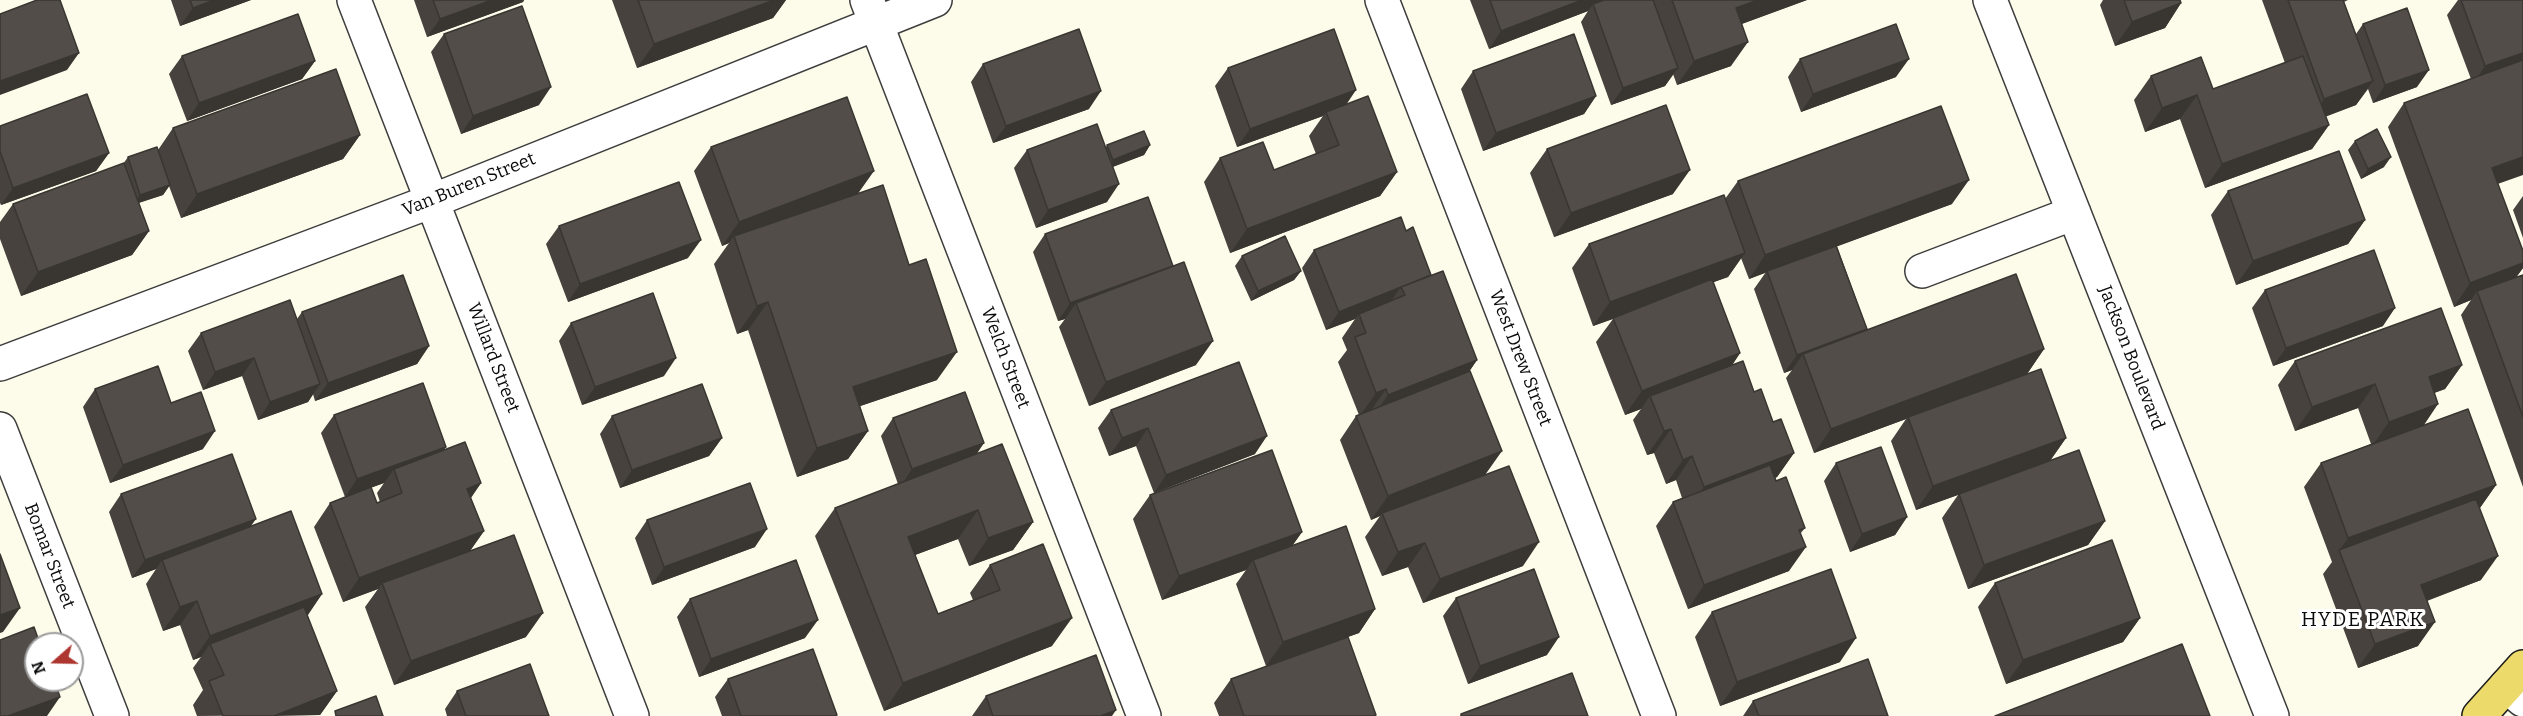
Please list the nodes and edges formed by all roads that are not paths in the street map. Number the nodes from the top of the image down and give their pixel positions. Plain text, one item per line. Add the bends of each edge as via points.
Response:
1 (354, 0) edge
2 (935, 0) edge
3 (1382, 0) edge
4 (1990, 0) edge
5 (872, 11) edge
6 (432, 201) junction
7 (2074, 213) junction
8 (1922, 271) dead end
9 (0, 364) edge
10 (0, 429) edge
11 (2517, 684) edge
12 (112, 716) edge
13 (632, 716) edge
14 (1144, 716) edge
15 (1659, 716) edge
16 (2272, 716) edge
17 (2479, 716) edge

1 - 6 street, Willard Street
2 - 5 street, Van Buren Street
3 - 15 street, West Drew Street
4 - 7 street, Jackson Boulevard
5 - 6 street, Van Buren Street
5 - 14 street, Welch Street
6 - 9 street, Van Buren Street
6 - 13 street, Willard Street
7 - 8 street
7 - 16 street, Jackson Boulevard
10 - 12 street, Bomar Street
11 - 17 main road

